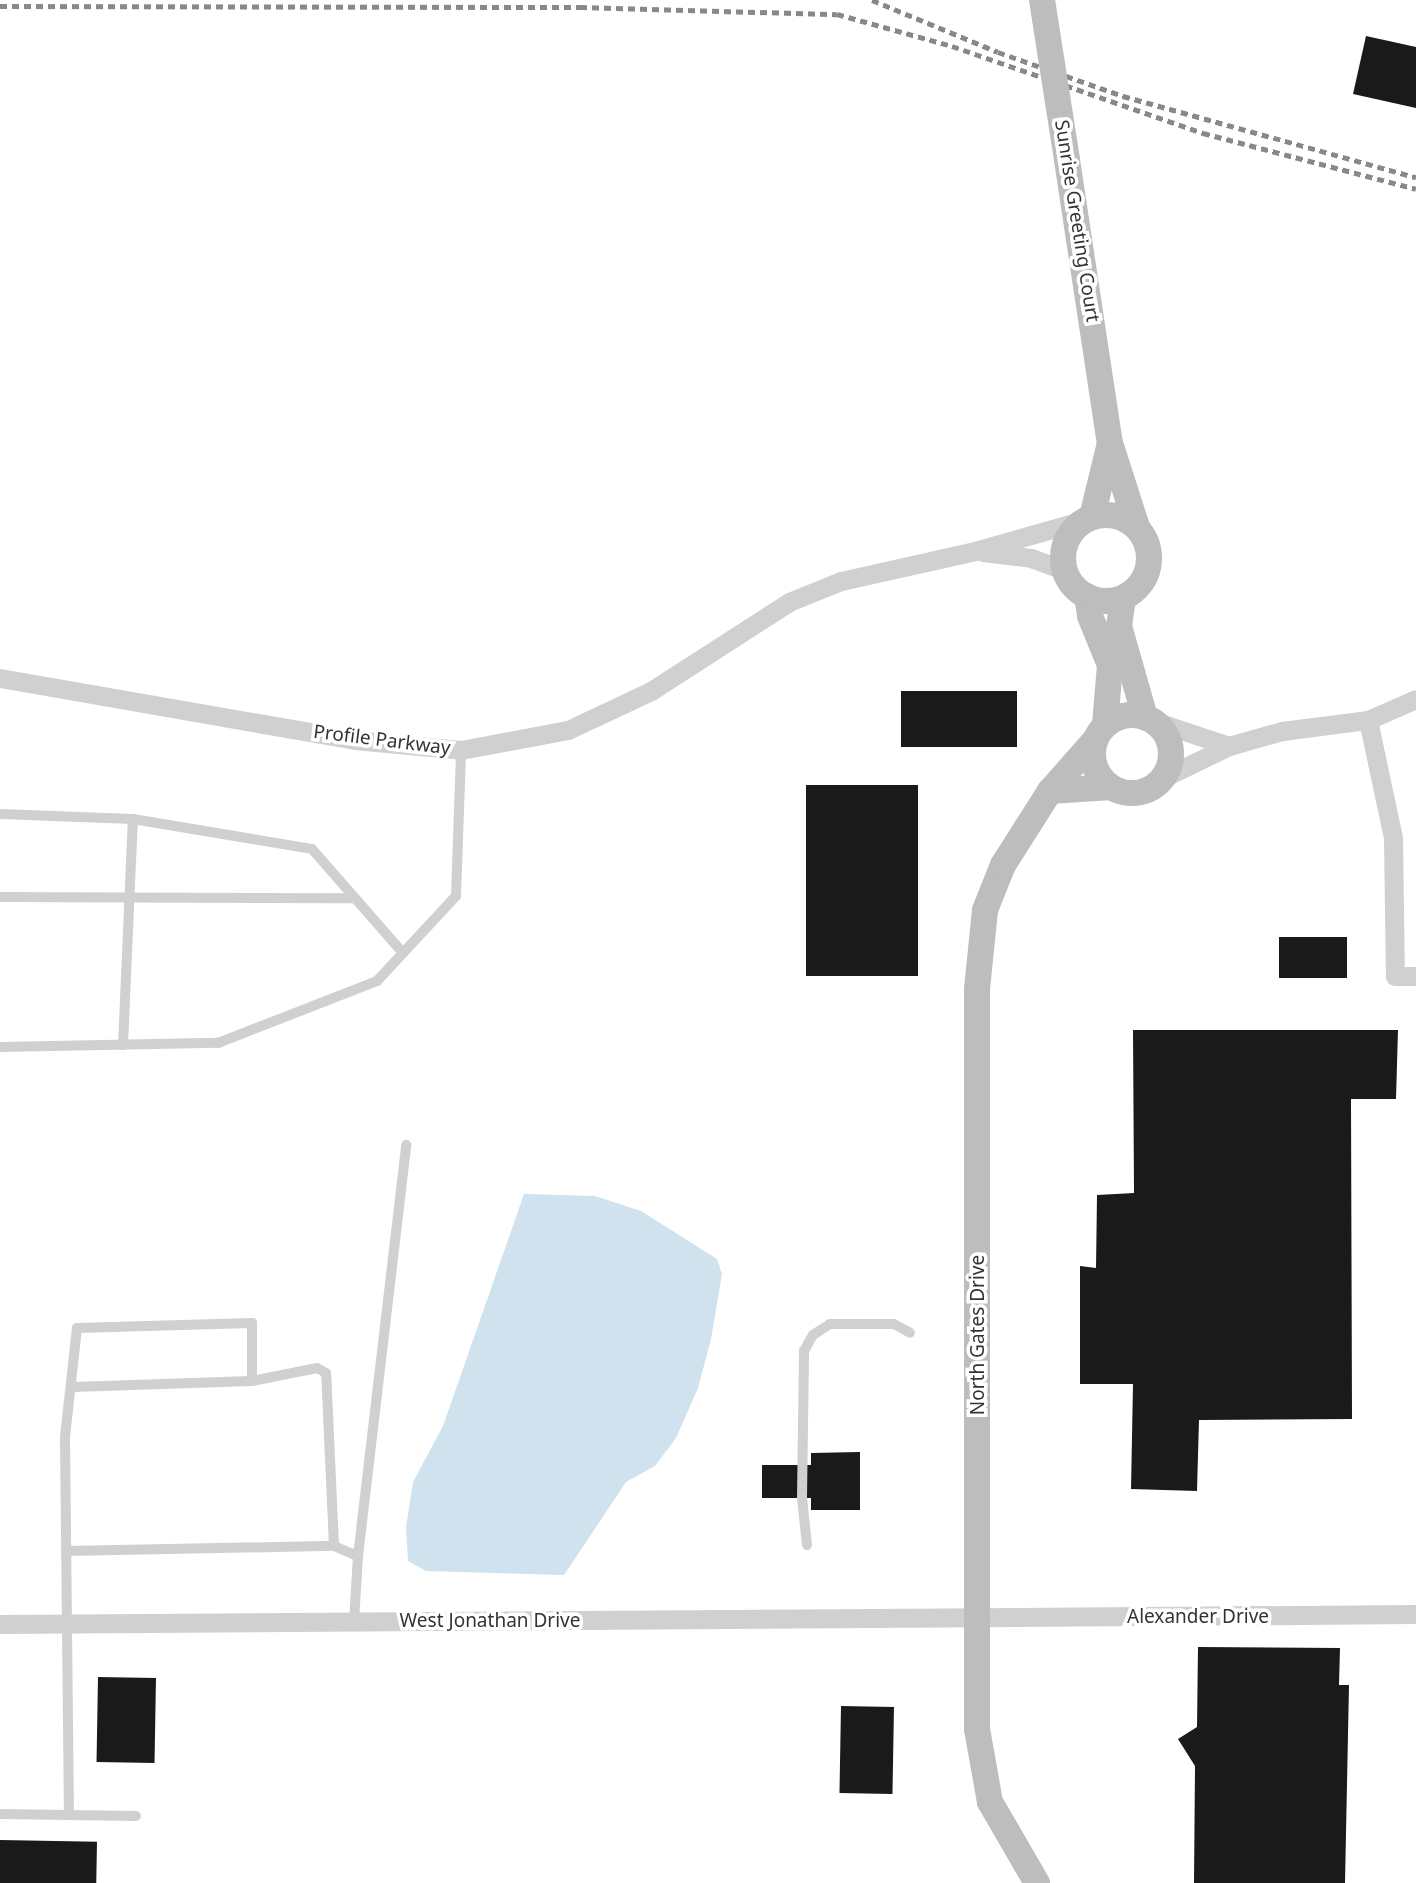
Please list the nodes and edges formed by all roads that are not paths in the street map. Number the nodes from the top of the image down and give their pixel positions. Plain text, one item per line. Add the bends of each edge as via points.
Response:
1 (1042, 0) edge
2 (1110, 443) junction
3 (1088, 518) junction
4 (1137, 527) junction
5 (975, 551) junction
6 (1064, 570) junction
7 (1087, 596) junction
8 (1123, 598) junction
9 (0, 678) edge
10 (1416, 699) edge
11 (1149, 719) junction
12 (1368, 720) junction
13 (1100, 732) junction
14 (1229, 746) junction
15 (461, 750) junction
16 (1163, 778) junction
17 (1111, 787) junction
18 (1050, 790) junction
19 (0, 814) edge
20 (133, 818) junction
21 (0, 897) edge
22 (130, 898) junction
23 (355, 898) junction
24 (403, 953) junction
25 (1416, 976) edge
26 (123, 1045) junction
27 (0, 1047) edge
28 (406, 1144) dead end
29 (910, 1333) dead end
30 (252, 1381) junction
31 (73, 1387) junction
32 (807, 1545) dead end
33 (334, 1546) junction
34 (66, 1551) junction
35 (358, 1556) junction
36 (1416, 1614) edge
37 (979, 1615) junction
38 (355, 1621) junction
39 (67, 1622) junction
40 (0, 1624) edge
41 (0, 1814) edge
42 (69, 1815) junction
43 (136, 1816) dead end
44 (1037, 1883) edge

1 - 2 street, Sunrise Greeting Court, bridge
2 - 3 street, Sunrise Greeting Court
2 - 4 street, Sunrise Greeting Court
3 - 4 street via 1112,514
3 - 5 street, Profile Parkway
3 - 6 street via 1065,541
4 - 8 street via 1150,552 1149,566 1135,591
5 - 6 street, Profile Parkway via 1031,558
5 - 15 street, Profile Parkway via 841,581 789,603 651,691 568,730
6 - 7 street
7 - 8 street via 1109,601
7 - 13 street via 1110,665
8 - 11 street via 1119,626
9 - 15 street, Profile Parkway via 367,742
10 - 12 street
11 - 13 street via 1124,716
11 - 14 street
11 - 16 street via 1169,741 1171,754
12 - 14 street via 1282,731
12 - 25 street via 1393,838 1395,976
13 - 17 street via 1093,761
13 - 18 street, North Gates Drive
14 - 16 street
15 - 24 lane via 456,896
16 - 17 street via 1144,791
17 - 18 street
18 - 37 street, North Gates Drive via 1003,865 985,910 980,946
19 - 20 lane
20 - 22 lane
20 - 23 lane via 313,849
21 - 22 lane
22 - 23 lane
22 - 26 lane
23 - 24 lane
24 - 26 lane via 377,981 218,1043
26 - 27 lane
28 - 35 lane
29 - 32 lane via 894,1324 830,1324 813,1335 804,1351 802,1498
30 - 31 lane
30 - 31 lane via 252,1323 77,1328
30 - 33 lane via 317,1368 326,1373
31 - 34 lane via 65,1437
33 - 34 lane
33 - 35 lane
34 - 39 lane
35 - 38 lane
36 - 37 street, Alexander Drive
37 - 38 street, West Jonathan Drive
37 - 44 street, North Gates Drive via 977,1729 984,1780 990,1802
38 - 39 street, West Jonathan Drive
39 - 40 street, West Jonathan Drive
39 - 42 lane
41 - 42 lane
42 - 43 lane

